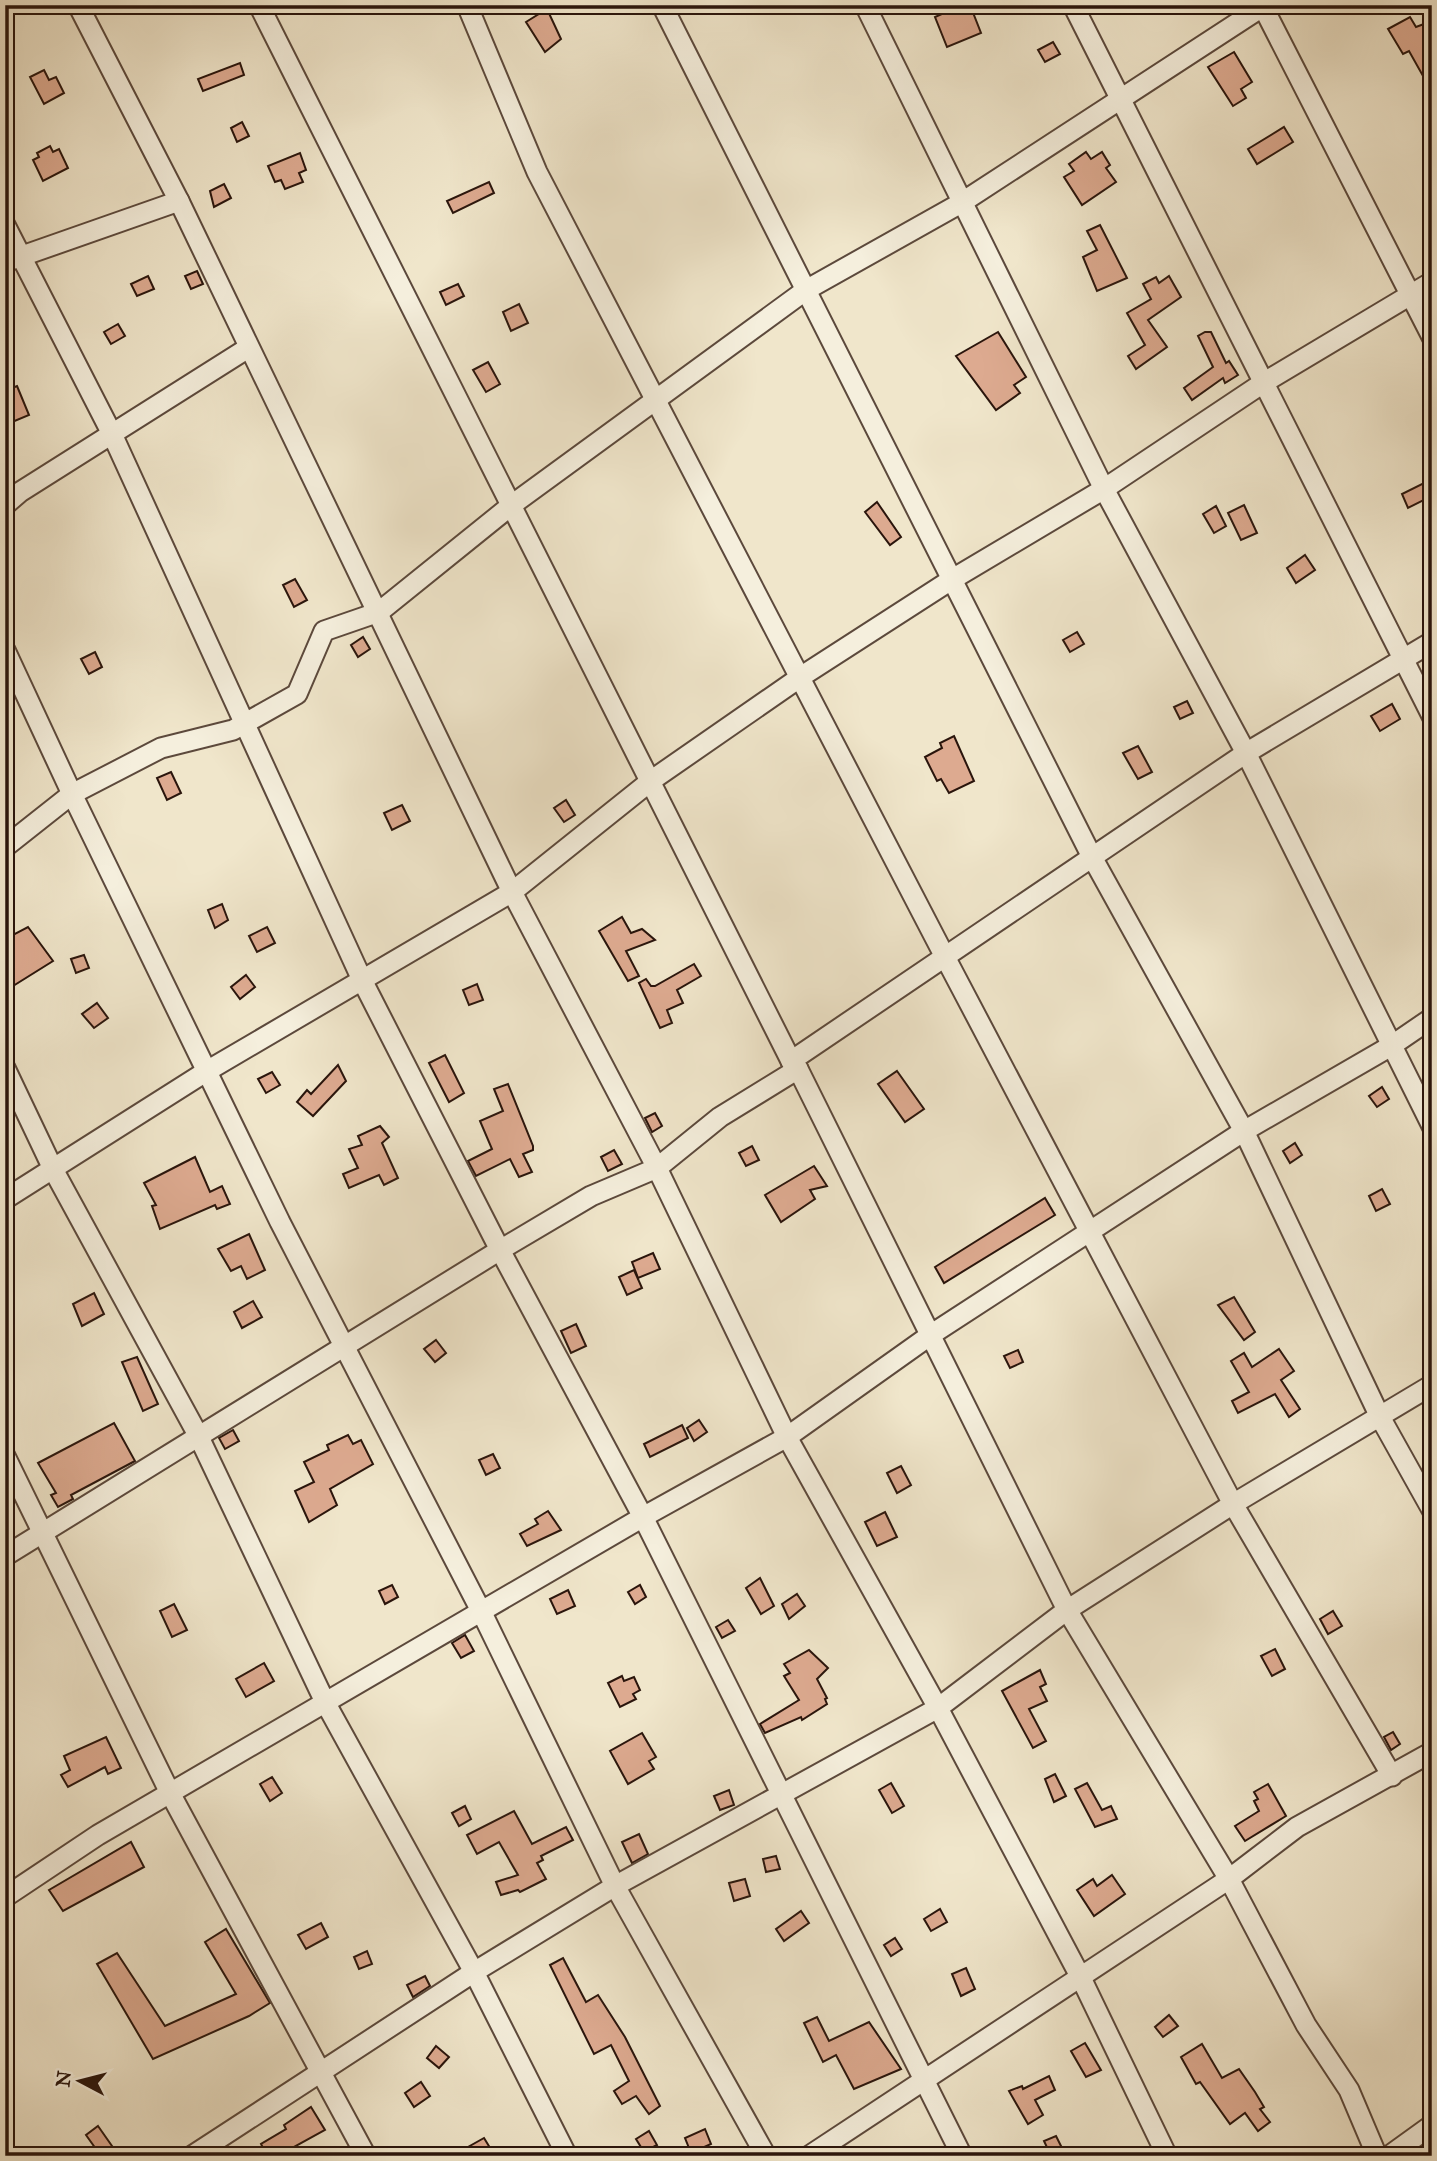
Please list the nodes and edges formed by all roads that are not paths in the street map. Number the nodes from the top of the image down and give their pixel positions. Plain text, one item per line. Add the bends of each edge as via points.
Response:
1 (78, 5) edge
2 (259, 5) edge
3 (467, 5) edge
4 (662, 5) edge
5 (865, 5) edge
6 (1073, 5) edge
7 (1263, 6) edge
8 (1119, 98) junction
9 (179, 201) junction
10 (961, 203) junction
11 (5, 225) edge
12 (13, 260) edge
13 (1432, 282) edge
14 (806, 290) junction
15 (1409, 296) junction
16 (1432, 337) edge
17 (248, 348) junction
18 (1263, 383) junction
19 (657, 400) junction
20 (112, 434) junction
21 (1104, 489) junction
22 (513, 504) junction
23 (5, 505) edge
24 (951, 580) junction
25 (379, 612) junction
26 (1432, 642) edge
27 (5, 650) edge
28 (1402, 660) junction
29 (802, 676) junction
30 (1432, 716) edge
31 (244, 724) junction
32 (1247, 753) junction
33 (652, 780) junction
34 (72, 794) junction
35 (5, 847) edge
36 (1092, 857) junction
37 (512, 892) junction
38 (944, 955) junction
39 (363, 982) junction
40 (1432, 1018) edge
41 (1391, 1045) junction
42 (795, 1065) junction
43 (5, 1068) edge
44 (206, 1071) junction
45 (1432, 1126) edge
46 (1244, 1132) junction
47 (657, 1168) junction
48 (54, 1171) junction
49 (5, 1199) edge
50 (1090, 1233) junction
51 (500, 1250) junction
52 (932, 1334) junction
53 (344, 1347) junction
54 (1432, 1385) edge
55 (1380, 1417) junction
56 (198, 1435) junction
57 (787, 1437) junction
58 (5, 1456) edge
59 (1233, 1504) junction
60 (1432, 1510) edge
61 (643, 1517) junction
62 (40, 1532) junction
63 (5, 1556) edge
64 (1067, 1610) junction
65 (481, 1611) junction
66 (325, 1702) junction
67 (938, 1708) junction
68 (1432, 1752) edge
69 (1392, 1776) junction
70 (170, 1793) junction
71 (781, 1795) junction
72 (1229, 1879) junction
73 (615, 1886) junction
74 (5, 1897) edge
75 (474, 1972) junction
76 (1081, 1978) junction
77 (322, 2071) junction
78 (924, 2079) junction
79 (1432, 2125) edge
80 (192, 2156) edge
81 (366, 2156) edge
82 (567, 2156) edge
83 (766, 2156) edge
84 (809, 2156) edge
85 (962, 2156) edge
86 (1167, 2156) edge
87 (1377, 2156) edge
88 (1389, 2156) edge

1 - 9 street
2 - 22 street
3 - 19 street via 537,172
4 - 14 street
5 - 10 street
6 - 8 street
7 - 8 street
7 - 15 street
8 - 10 street
8 - 18 street
9 - 12 street
9 - 17 street
10 - 14 street
10 - 21 street
11 - 12 street
12 - 20 street
13 - 15 street
14 - 19 street
14 - 24 street
15 - 16 street
15 - 18 street
17 - 20 street
17 - 25 street
18 - 21 street
18 - 28 street
19 - 22 street
19 - 29 street
20 - 23 street
20 - 31 street
21 - 24 street
21 - 32 street
22 - 25 street
22 - 33 street
24 - 29 street
24 - 36 street
25 - 31 street via 324,631 297,694
25 - 37 street
26 - 28 street
27 - 34 street
28 - 30 street
28 - 32 street
29 - 33 street
29 - 38 street
31 - 34 street via 161,748
31 - 39 street
32 - 36 street
32 - 41 street
33 - 37 street
33 - 42 street
34 - 35 street
34 - 44 street
36 - 38 street
36 - 46 street
37 - 39 street
37 - 47 street
38 - 42 street
38 - 50 street
39 - 44 street
39 - 51 street
40 - 41 street
41 - 45 street
41 - 46 street
42 - 47 street
42 - 52 street
43 - 48 street
44 - 48 street
44 - 53 street
46 - 50 street
46 - 55 street
47 - 51 street via 591,1196
47 - 57 street
48 - 49 street
48 - 56 street
50 - 52 street
50 - 59 street
51 - 53 street
51 - 61 street
52 - 57 street
52 - 64 street
53 - 56 street
53 - 65 street
54 - 55 street
55 - 59 street
55 - 60 street
56 - 62 street
56 - 66 street
57 - 61 street
57 - 67 street
58 - 62 street
59 - 64 street
59 - 69 street
61 - 65 street
61 - 71 street
62 - 63 street
62 - 70 street
64 - 67 street
64 - 72 street
65 - 66 street
65 - 73 street
66 - 70 street
66 - 75 street
67 - 71 street
67 - 76 street
68 - 69 street
69 - 72 street via 1297,1827
70 - 74 street
70 - 77 street
71 - 73 street
71 - 78 street
72 - 76 street
72 - 87 street via 1306,2025 1349,2090
73 - 75 street
73 - 83 street
75 - 77 street
75 - 82 street
76 - 78 street
76 - 86 street
77 - 80 street
77 - 81 street
78 - 84 street
78 - 85 street
79 - 88 street

